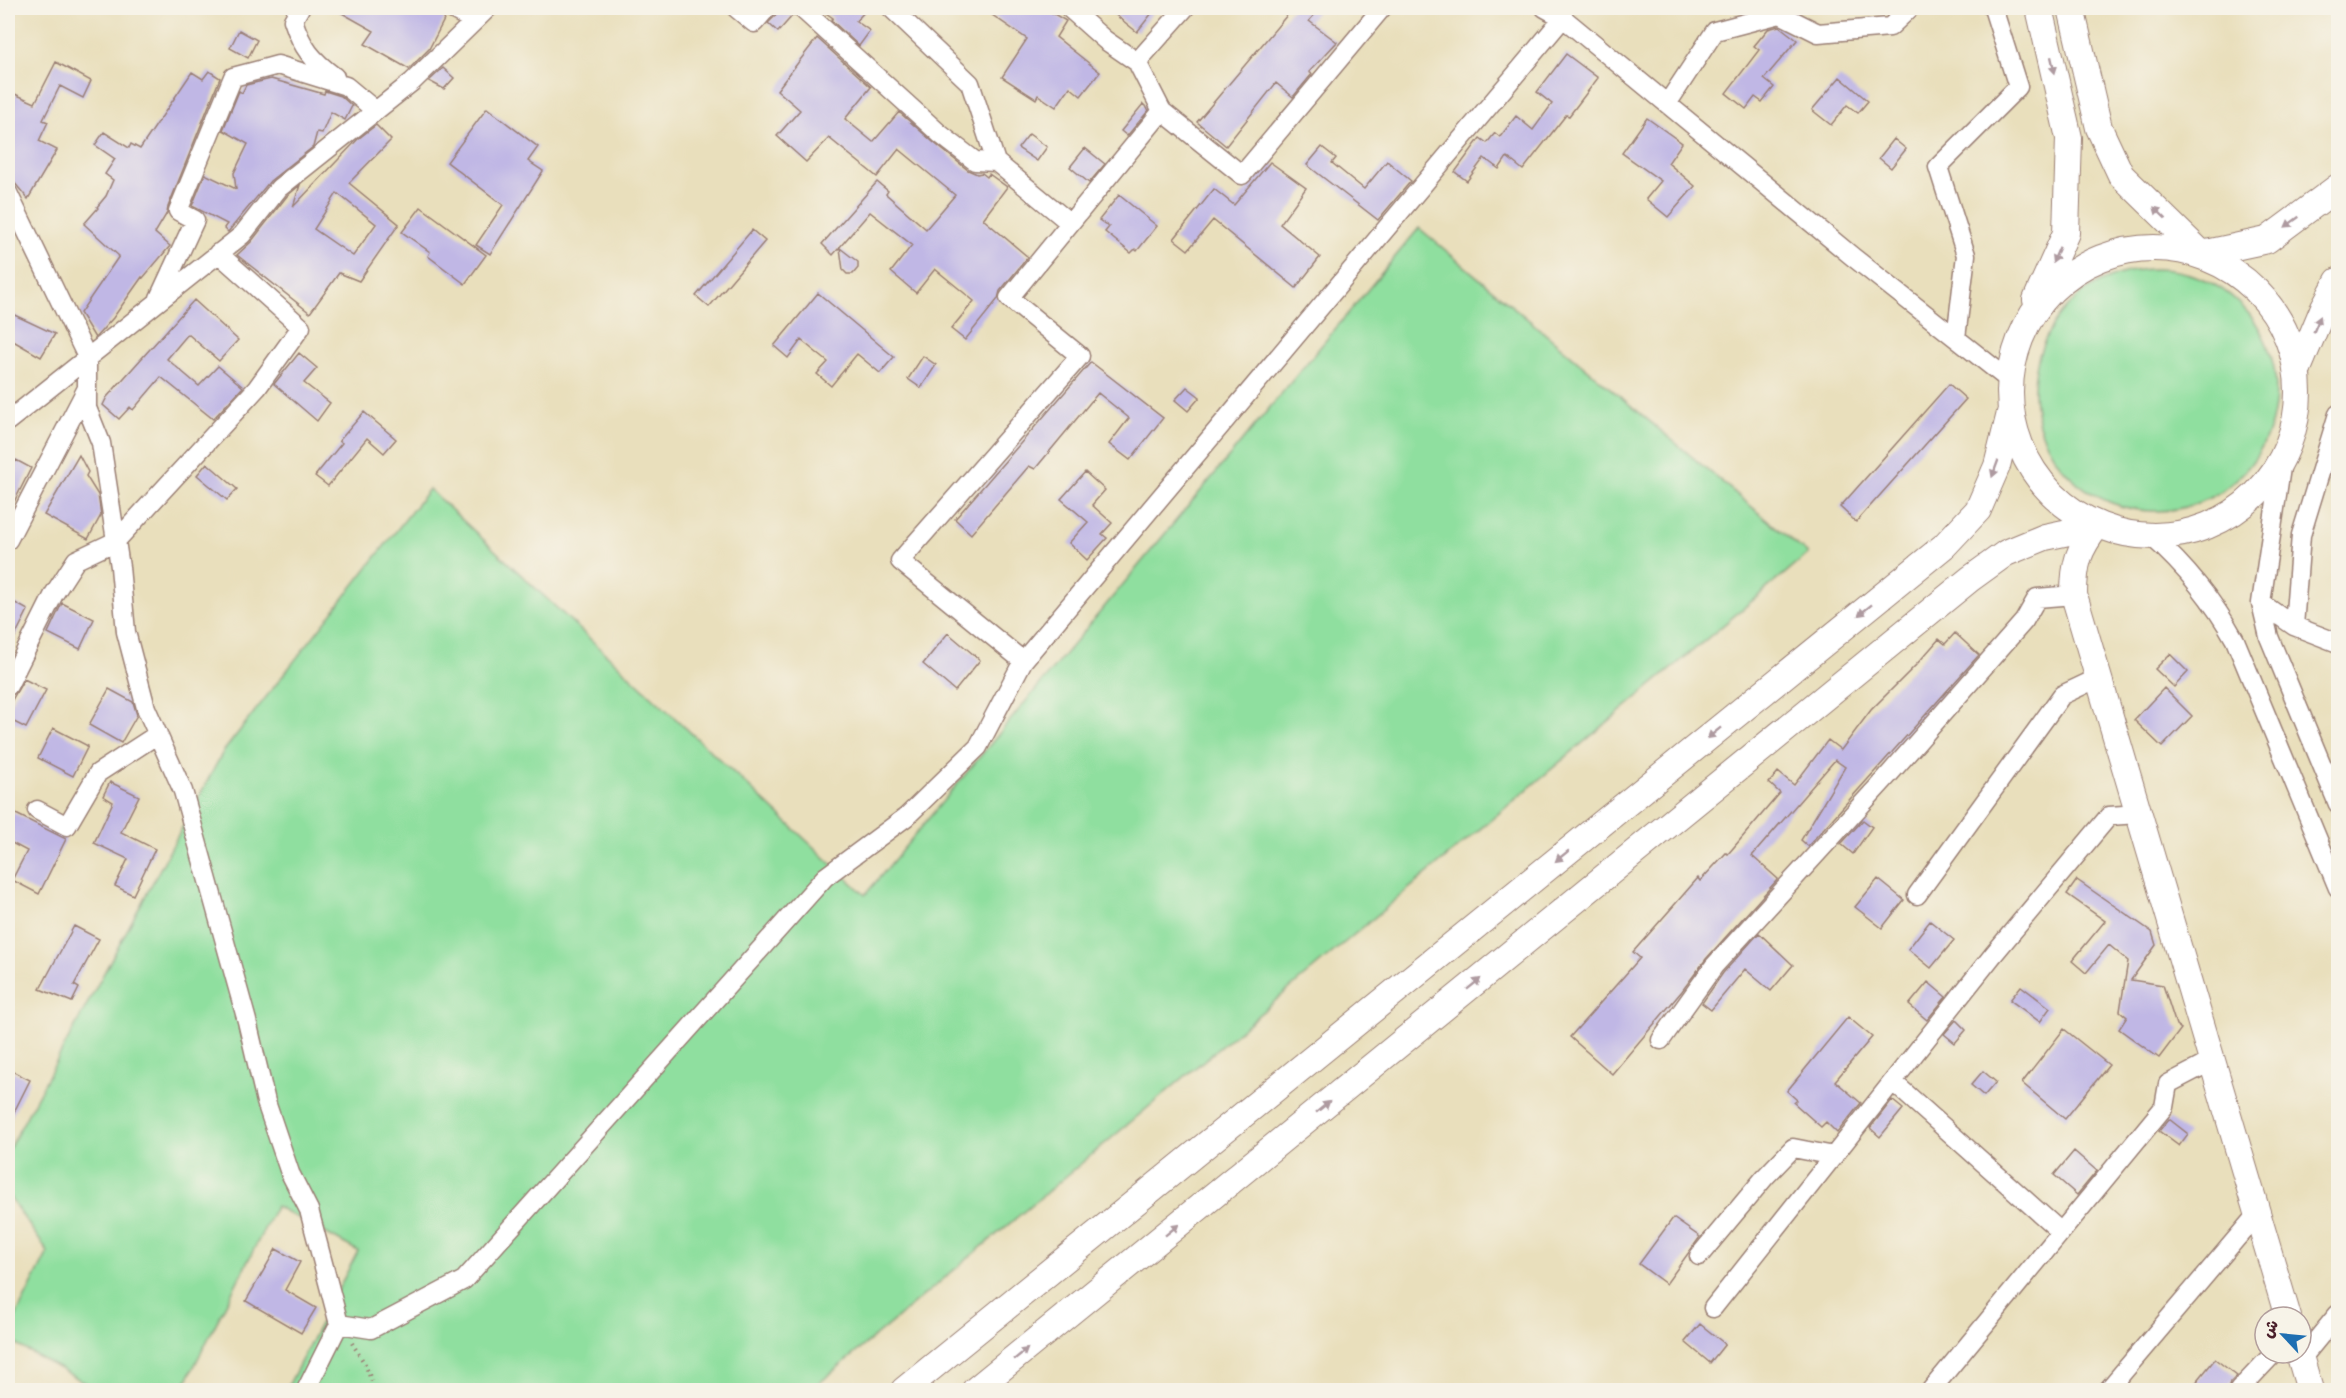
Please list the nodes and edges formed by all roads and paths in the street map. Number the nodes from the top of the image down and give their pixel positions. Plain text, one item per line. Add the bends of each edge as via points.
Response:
1 (300, 8) edge
2 (450, 8) edge
3 (488, 8) edge
4 (736, 8) edge
5 (767, 8) edge
6 (801, 8) edge
7 (891, 8) edge
8 (1069, 8) edge
9 (1185, 8) edge
10 (1382, 8) edge
11 (1545, 8) edge
12 (1910, 8) edge
13 (1993, 8) edge
14 (2039, 8) edge
15 (2071, 8) edge
16 (1563, 18) junction
17 (474, 21) junction
18 (1137, 62) junction
19 (346, 86) junction
20 (1667, 104) junction
21 (376, 111) junction
22 (1162, 111) junction
23 (996, 162) junction
24 (2338, 187) edge
25 (8, 193) edge
26 (1070, 223) junction
27 (218, 253) junction
28 (2202, 254) junction
29 (2338, 281) edge
30 (157, 302) junction
31 (2020, 337) junction
32 (1956, 338) junction
33 (87, 357) junction
34 (2298, 369) junction
35 (2009, 380) junction
36 (87, 388) junction
37 (2010, 413) junction
38 (2338, 414) edge
39 (8, 421) edge
40 (2282, 461) junction
41 (2097, 526) junction
42 (2151, 536) junction
43 (8, 540) edge
44 (116, 542) junction
45 (2074, 595) junction
46 (2261, 603) junction
47 (2294, 626) junction
48 (2338, 643) edge
49 (1023, 661) junction
50 (2098, 678) junction
51 (8, 686) edge
52 (158, 734) junction
53 (2338, 804) edge
54 (37, 810) dead end
55 (2139, 814) junction
56 (2338, 888) edge
57 (1917, 895) dead end
58 (1660, 1040) dead end
59 (2212, 1061) junction
60 (1893, 1082) junction
61 (1834, 1156) junction
62 (2258, 1213) junction
63 (2061, 1232) junction
64 (1699, 1256) dead end
65 (2285, 1305) edge
66 (1713, 1308) dead end
67 (2338, 1314) edge
68 (339, 1324) junction
69 (2313, 1342) edge
70 (2263, 1365) edge
71 (2303, 1365) edge
72 (306, 1390) edge
73 (375, 1390) edge
74 (904, 1390) edge
75 (975, 1390) edge
76 (1931, 1390) edge
77 (2108, 1390) edge
78 (2239, 1390) edge
79 (2310, 1390) edge

1 - 19 street via 293,20 299,38 313,61
2 - 17 street
3 - 17 street
4 - 5 street via 754,23
6 - 23 street via 940,134 975,161
7 - 23 street via 970,83
8 - 18 street
9 - 18 street
10 - 22 street via 1242,175
11 - 16 street
12 - 20 street via 1890,27 1818,33 1780,14 1715,31
13 - 32 street via 2018,87 1938,167 1966,255
14 -> 31 main road via 2069,138 2066,234
28 -> 15 main road via 2121,175 2099,128
16 - 20 street
16 - 49 street
17 - 21 street
18 - 22 street
19 - 21 street
19 - 30 street via 278,65 233,77 178,211 195,220
20 - 32 street
21 - 27 street via 279,188 242,235
22 - 26 street
23 - 26 street
24 -> 28 main road via 2267,240
25 - 33 street
26 - 49 street via 1008,298 1080,356 900,561
27 - 30 street
27 - 44 street via 302,327 257,388
28 - 31 main road via 2147,246 2094,259 2049,291
28 - 34 main road via 2247,279 2281,319
34 -> 29 main road
30 - 33 street
31 - 35 main road
32 - 35 street
33 - 36 street
33 - 39 street
34 - 40 main road via 2298,416
35 - 37 main road
36 - 43 street
36 - 44 street via 87,408 101,443
37 - 41 main road via 2025,460 2056,499
37 -> 74 main road via 1997,466 1978,510 1944,546
38 - 47 street via 2301,535
40 - 42 main road via 2253,498 2213,525 2175,536
40 - 46 street
41 - 42 main road
41 - 45 main road via 2082,545 2074,570
75 -> 41 main road via 1970,579 2006,553 2045,537
42 - 56 street via 2191,574 2235,640
44 - 51 street via 76,560 54,594
44 - 52 street via 126,632 146,708
45 - 50 main road
45 - 58 street via 2037,598 2024,621 1886,779 1714,966
46 - 47 street
46 - 53 street via 2269,637
47 - 48 street
49 - 68 street via 978,747 906,817 825,878 464,1280 371,1329
50 - 55 main road
50 - 57 street via 2062,695
52 - 54 street via 98,773 67,826
52 - 68 street via 183,791 266,1102 290,1173 309,1210
55 - 59 main road
55 - 60 street via 2109,816
59 - 62 main road
59 - 63 street via 2168,1084 2164,1107
60 - 61 street
60 - 63 street
61 - 64 street via 1793,1148
61 - 66 street
62 - 65 main road
62 - 77 street
63 - 76 street
67 - 69 street
68 - 72 street
68 - 73 path via 365,1364
70 - 78 street
71 - 79 main road

